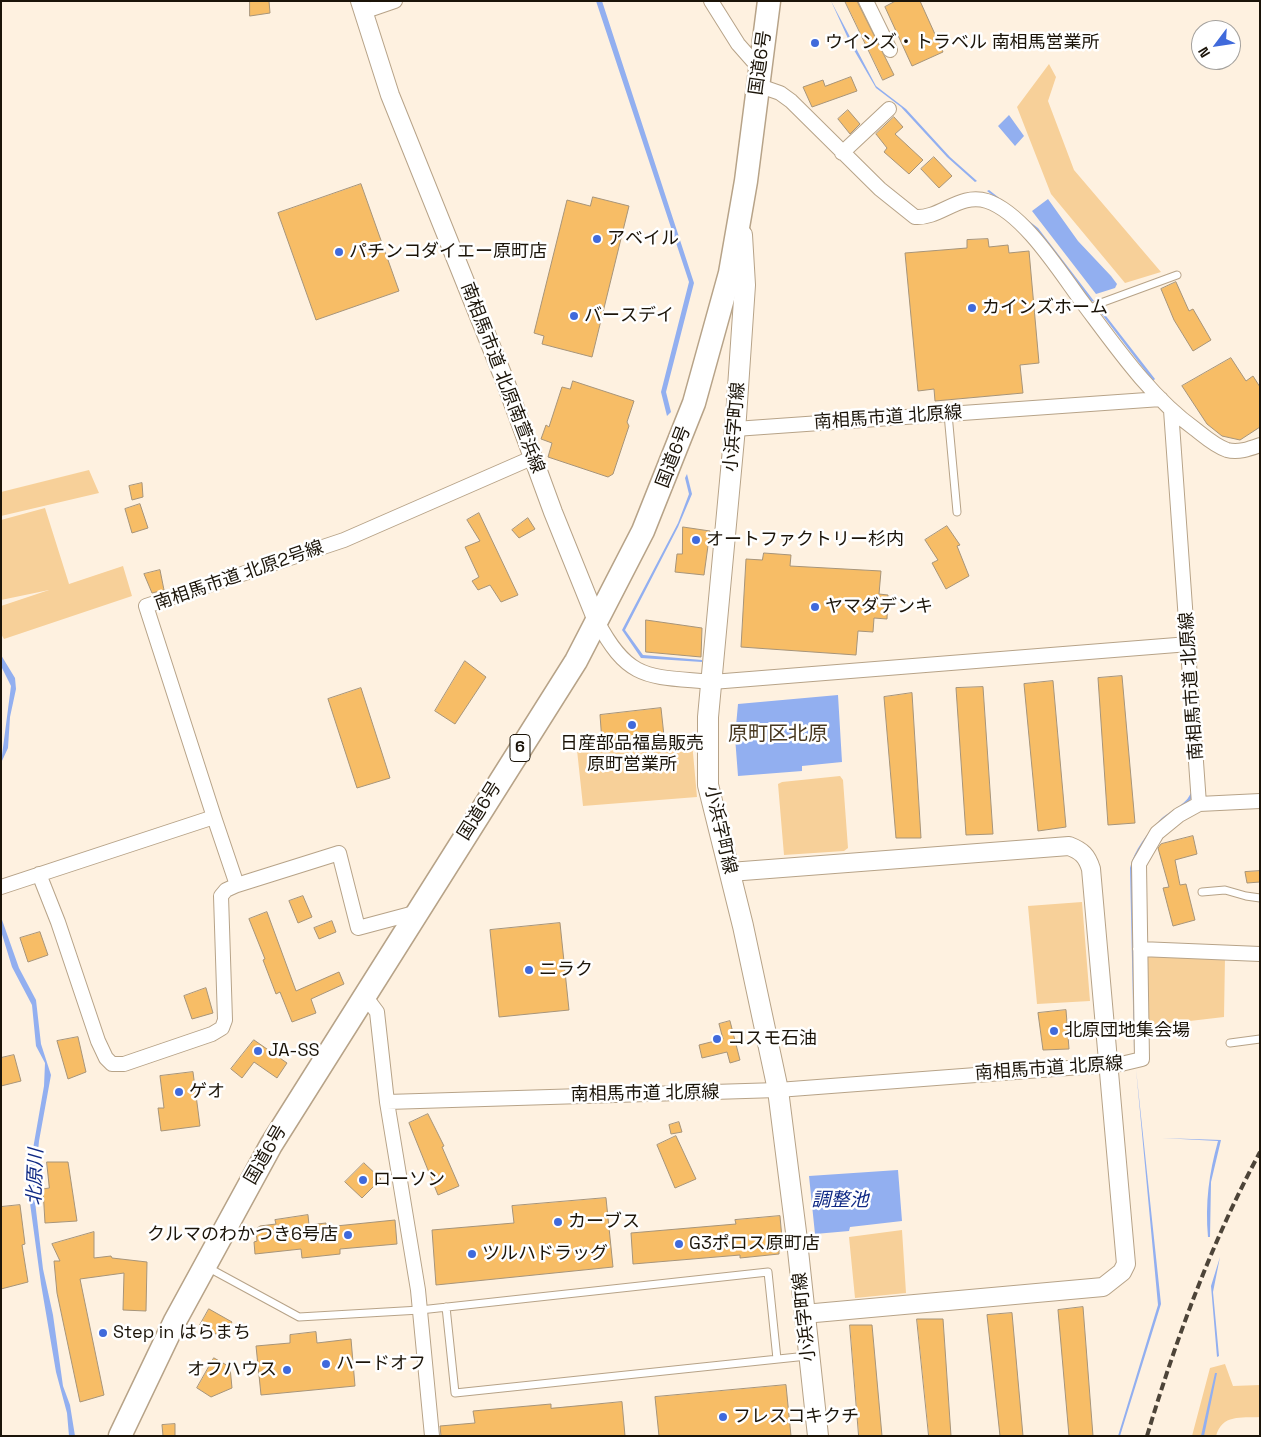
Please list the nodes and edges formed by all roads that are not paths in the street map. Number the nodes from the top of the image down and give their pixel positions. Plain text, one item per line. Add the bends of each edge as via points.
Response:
1 (395, 1) edge
2 (711, 1) edge
3 (769, 1) edge
4 (866, 1) edge
5 (362, 6) edge
6 (890, 50) dead end
7 (758, 77) junction
8 (889, 109) dead end
9 (842, 153) junction
10 (741, 218) junction
11 (1177, 275) dead end
12 (1089, 310) junction
13 (1161, 399) junction
14 (1171, 410) junction
15 (948, 414) junction
16 (735, 429) junction
17 (1260, 445) edge
18 (534, 457) junction
19 (957, 512) dead end
20 (597, 621) junction
21 (1189, 644) junction
22 (712, 682) junction
23 (1260, 801) edge
24 (1199, 804) junction
25 (214, 817) junction
26 (730, 872) junction
27 (39, 874) junction
28 (237, 886) junction
29 (3, 887) edge
30 (1202, 892) dead end
31 (1260, 898) edge
32 (418, 912) junction
33 (1140, 950) junction
34 (1260, 954) edge
35 (365, 996) junction
36 (1260, 1039) edge
37 (1230, 1044) dead end
38 (1110, 1064) junction
39 (778, 1090) junction
40 (387, 1102) junction
41 (204, 1266) junction
42 (446, 1307) junction
43 (420, 1310) junction
44 (804, 1314) junction
45 (810, 1356) junction
46 (777, 1359) junction
47 (120, 1436) edge
48 (432, 1436) edge
49 (818, 1436) edge

1 - 5 street
2 - 7 street
3 - 7 highway, 国道6号 / 6
4 - 6 street
5 - 18 street, 南相馬市道 北原南萱浜線 via 402,127
7 - 9 street via 791,101
7 - 10 highway, 国道6号 / 6
8 - 9 street
9 - 12 street via 915,217 970,200 990,202 1034,237
10 - 16 main road, 小浜字町線 via 745,285
10 - 20 highway, 国道6号 / 6 via 720,316 694,403 644,532
11 - 12 lane
12 - 13 street
13 - 14 street
13 - 15 street, 南相馬市道 北原線
14 - 17 street via 1226,450 1242,451
14 - 21 street, 南相馬市道 北原線
15 - 16 street, 南相馬市道 北原線
15 - 19 lane
16 - 22 main road, 小浜字町線
18 - 20 street, 南相馬市道 北原南萱浜線
18 - 25 street, 南相馬市道 北原2号線 via 344,540 146,606
20 - 22 street, 南相馬市道 北原南萱浜線 via 606,639 632,669 651,677
20 - 32 highway, 国道6号 / 6 via 576,661
21 - 22 street, 南相馬市道 北原南萱浜線
21 - 24 street, 南相馬市道 北原線
22 - 26 main road, 小浜字町線 via 708,785
23 - 24 street
24 - 33 street, 南相馬市道 北原線 via 1179,815 1157,834 1138,864
25 - 27 street
25 - 28 street
26 - 38 street via 1050,847 1069,846 1080,850 1088,858 1091,869
26 - 39 main road, 小浜字町線
27 - 28 street via 98,1041 112,1064 124,1064 222,1028 225,1020 221,896
27 - 29 street
28 - 32 street via 339,853 358,928
30 - 31 lane via 1225,890
32 - 35 highway, 国道6号 / 6
33 - 34 street
33 - 38 street, 南相馬市道 北原線 via 1142,1060
35 - 40 street via 376,1012
35 - 41 highway, 国道6号 / 6 via 271,1145
36 - 37 lane
38 - 39 street, 南相馬市道 北原線
38 - 44 street via 1126,1264 1115,1279 1103,1287
39 - 40 street, 南相馬市道 北原線
39 - 44 main road, 小浜字町線
40 - 43 street
41 - 43 lane via 298,1317
41 - 47 highway, 国道6号 / 6
42 - 43 lane
42 - 46 lane via 768,1272
42 - 46 lane via 455,1394
43 - 48 street
44 - 45 main road, 小浜字町線
45 - 46 lane
45 - 49 main road, 小浜字町線

